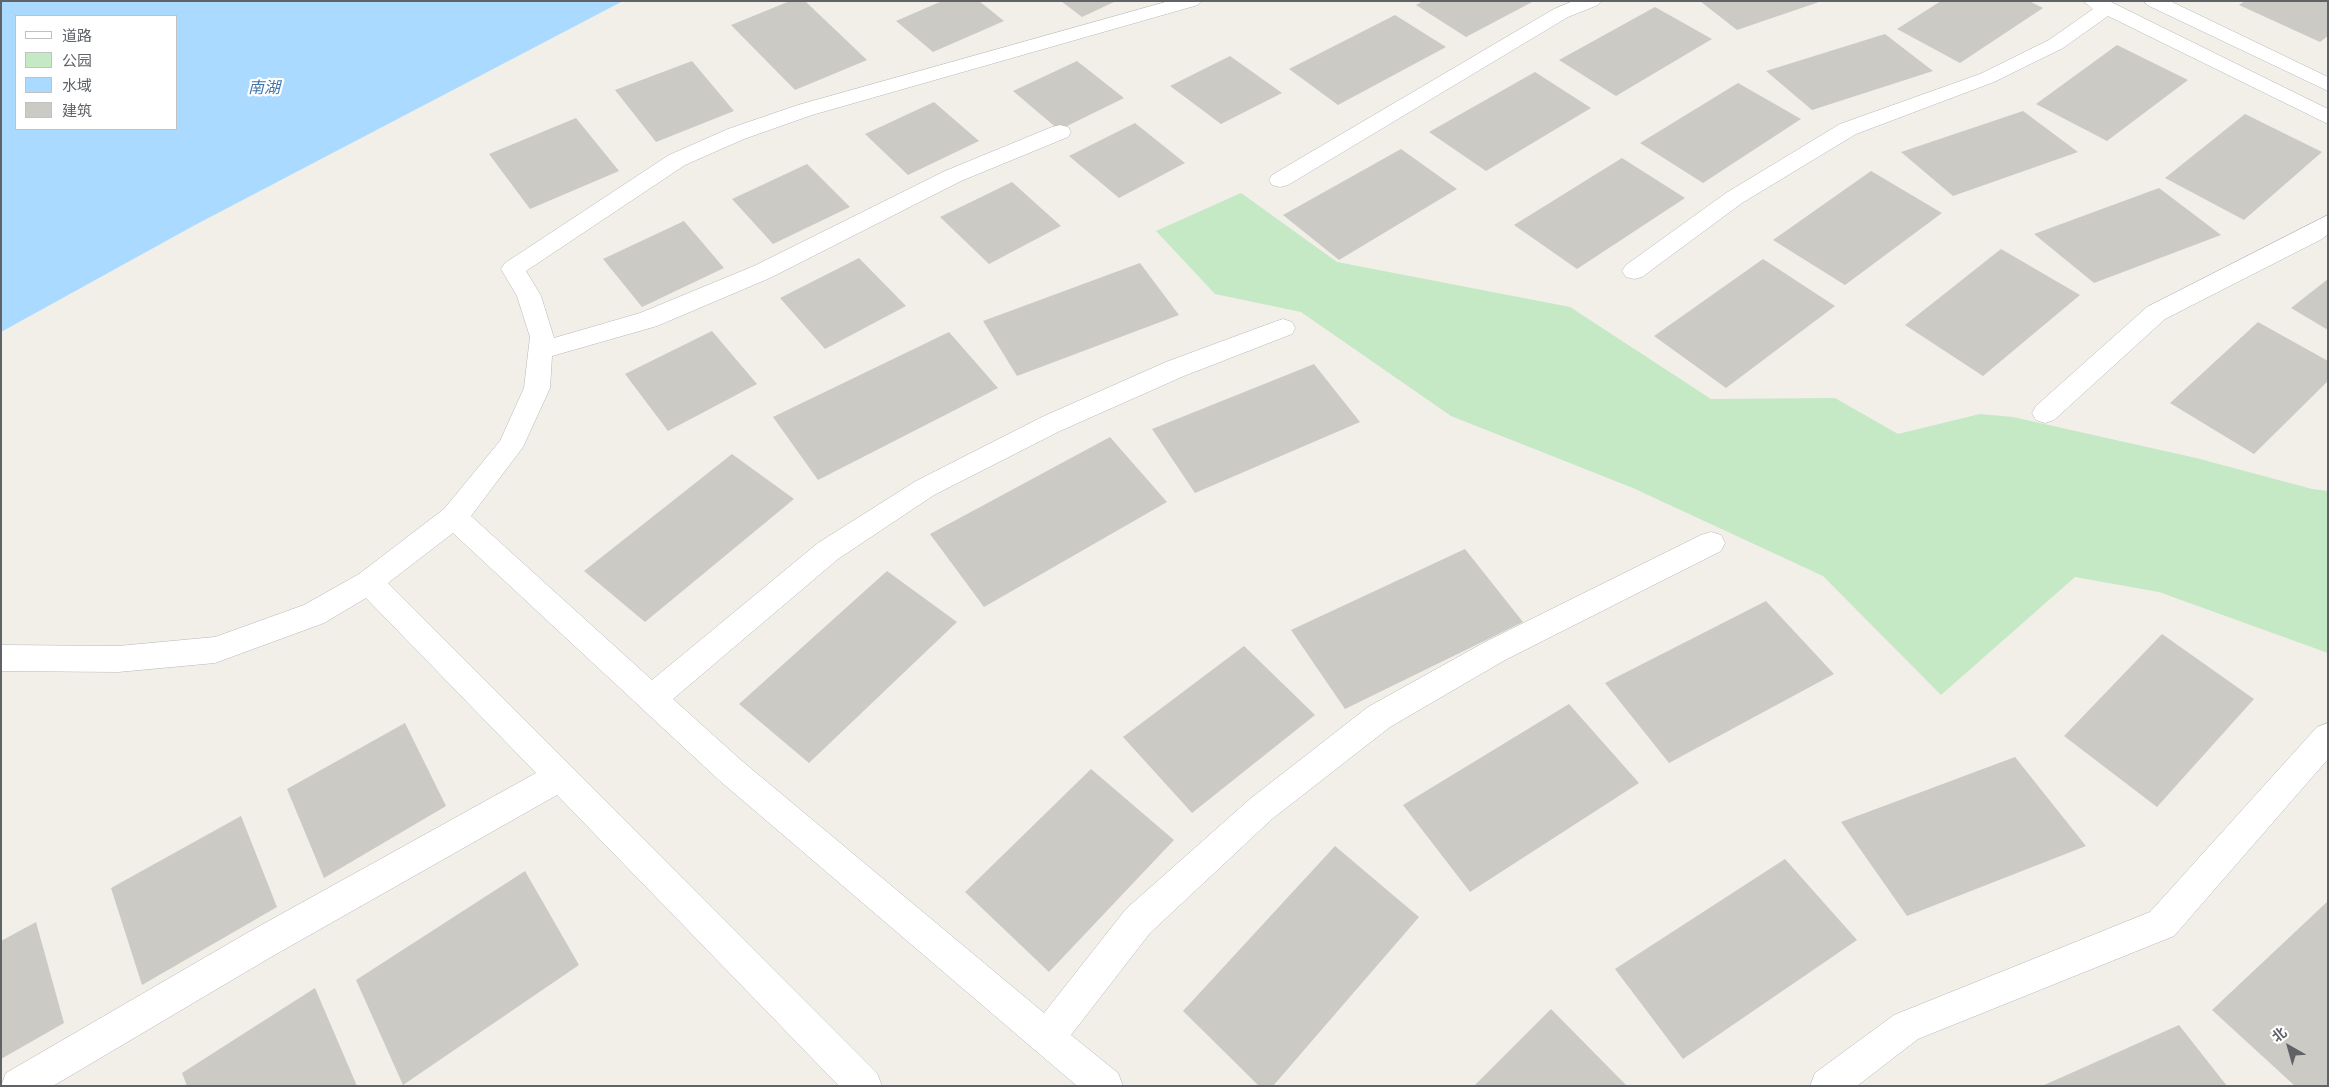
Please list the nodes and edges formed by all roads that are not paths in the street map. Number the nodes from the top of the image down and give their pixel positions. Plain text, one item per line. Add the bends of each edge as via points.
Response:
1 (1191, 1) edge
2 (1591, 1) edge
3 (2154, 1) edge
4 (2100, 5) edge
5 (2328, 85) edge
6 (2328, 116) edge
7 (1060, 132) dead end
8 (1280, 180) dead end
9 (2328, 223) edge
10 (1634, 271) dead end
11 (1283, 328) dead end
12 (540, 351) junction
13 (2045, 413) dead end
14 (454, 517) junction
15 (1712, 543) dead end
16 (369, 582) junction
17 (1, 658) edge
18 (652, 698) junction
19 (2328, 737) edge
20 (561, 776) junction
21 (1047, 1037) junction
22 (19, 1086) edge
23 (864, 1086) edge
24 (1104, 1086) edge
25 (1828, 1086) edge

1 - 12 street via 805,110 736,134 677,160 514,269 529,296 540,329
2 - 8 street via 1561,13
3 - 5 street
4 - 6 street
4 - 10 street via 2056,44 1987,78 1848,129 1734,198
7 - 12 street via 953,176 762,272 648,320
9 - 13 street via 2156,313
11 - 18 street via 1175,368 1051,424 926,488 828,551
12 - 14 street via 536,388 510,447
14 - 16 street
14 - 18 street
15 - 21 street via 1495,651 1380,716 1261,809 1138,921
16 - 17 street via 314,614 215,650 118,660
16 - 20 street
18 - 21 street via 731,770
19 - 25 street via 2162,924 1906,1027
20 - 22 street via 259,945
20 - 23 street
21 - 24 street

